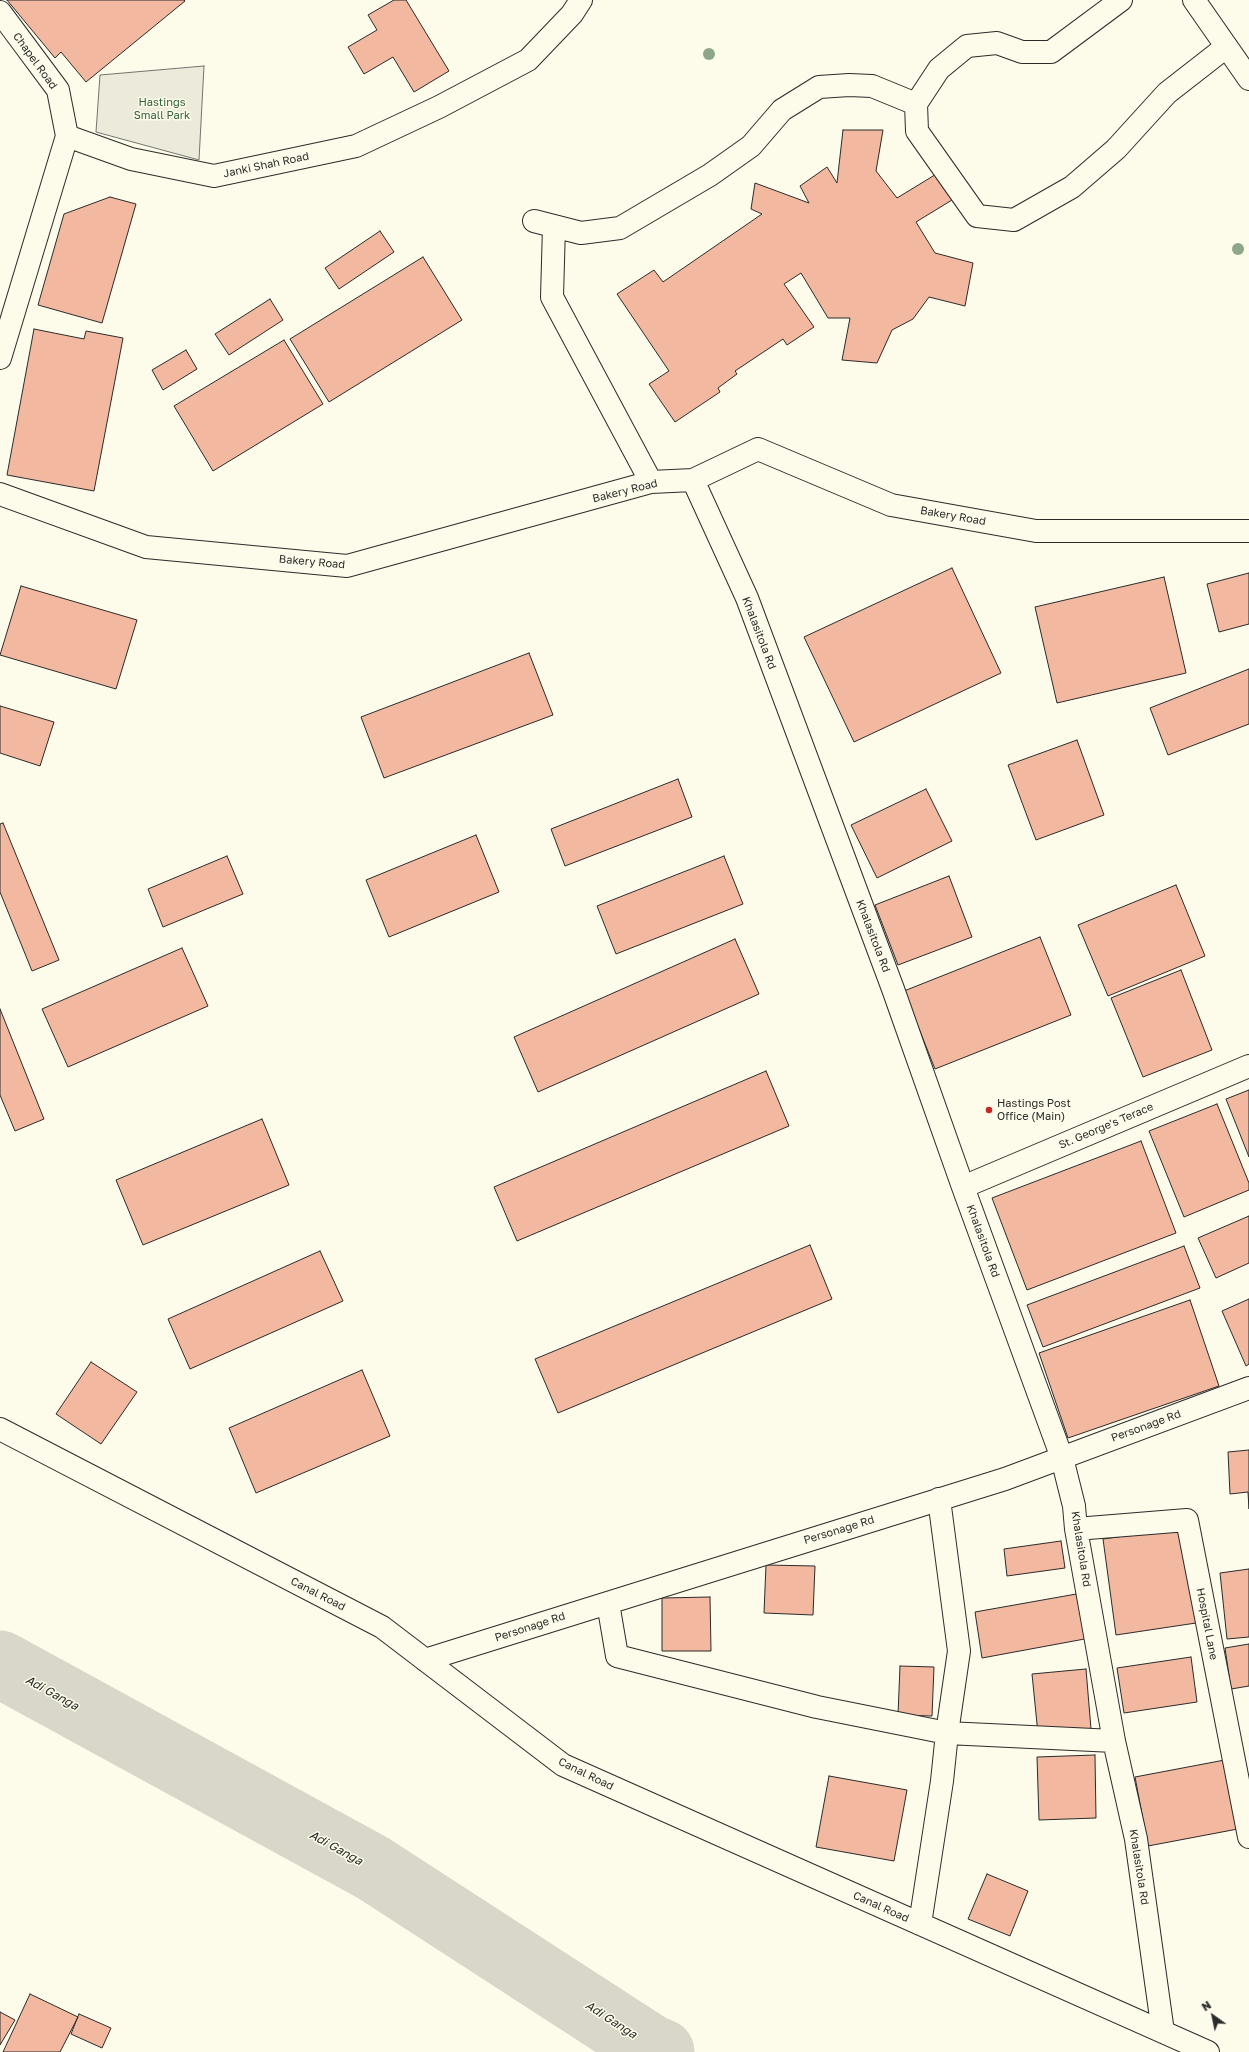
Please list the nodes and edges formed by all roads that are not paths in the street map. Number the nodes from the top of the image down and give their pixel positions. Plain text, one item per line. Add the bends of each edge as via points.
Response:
1 (581, 0) edge
2 (1121, 0) edge
3 (1194, 0) edge
4 (0, 12) edge
5 (1226, 47) junction
6 (1249, 80) edge
7 (916, 104) junction
8 (67, 136) junction
9 (0, 358) edge
10 (693, 480) junction
11 (651, 482) junction
12 (0, 494) edge
13 (1249, 531) edge
14 (1249, 1066) edge
15 (963, 1188) junction
16 (1249, 1388) edge
17 (0, 1429) edge
18 (1062, 1458) junction
19 (939, 1499) junction
20 (1076, 1529) junction
21 (608, 1602) junction
22 (425, 1660) junction
23 (947, 1733) junction
24 (1114, 1741) junction
25 (1249, 1837) edge
26 (920, 1924) junction
27 (1163, 2032) junction
28 (1208, 2052) edge

1 - 8 street, Janki Shah Road via 572,14 528,60 439,107 356,146 214,176 131,159
2 - 7 street via 1051,52 1022,52 997,43 967,46 939,69
3 - 5 street
4 - 8 street, Chapel Road via 58,90
5 - 6 street
5 - 7 street via 1167,93 1116,150 1072,187 1014,220 977,216 917,131
7 - 11 street via 872,86 819,87 782,110 751,146 710,175 620,228 582,233 544,224 552,298
8 - 9 street
10 - 11 street, Bakery Road
10 - 13 street, Bakery Road via 758,449 891,505 1036,531
10 - 15 street, Khalasitola Rd via 747,598 890,982
11 - 12 street, Bakery Road via 347,566 146,547
14 - 15 street, St. George's Terace
15 - 18 street, Khalasitola Rd
16 - 18 street, Personage Rd
17 - 22 street, Canal Road via 382,1627
18 - 19 street, Personage Rd
18 - 20 street, Khalasitola Rd via 1074,1506
19 - 21 street, Personage Rd
19 - 23 street via 959,1651
20 - 24 street, Khalasitola Rd
20 - 25 street, Hospital Lane via 1187,1520
21 - 22 street, Personage Rd
21 - 23 street via 617,1656 817,1707
22 - 26 street, Canal Road via 563,1765
23 - 24 street
23 - 26 street
24 - 27 street, Khalasitola Rd via 1136,1839
26 - 27 street, Canal Road
27 - 28 street, Canal Road

